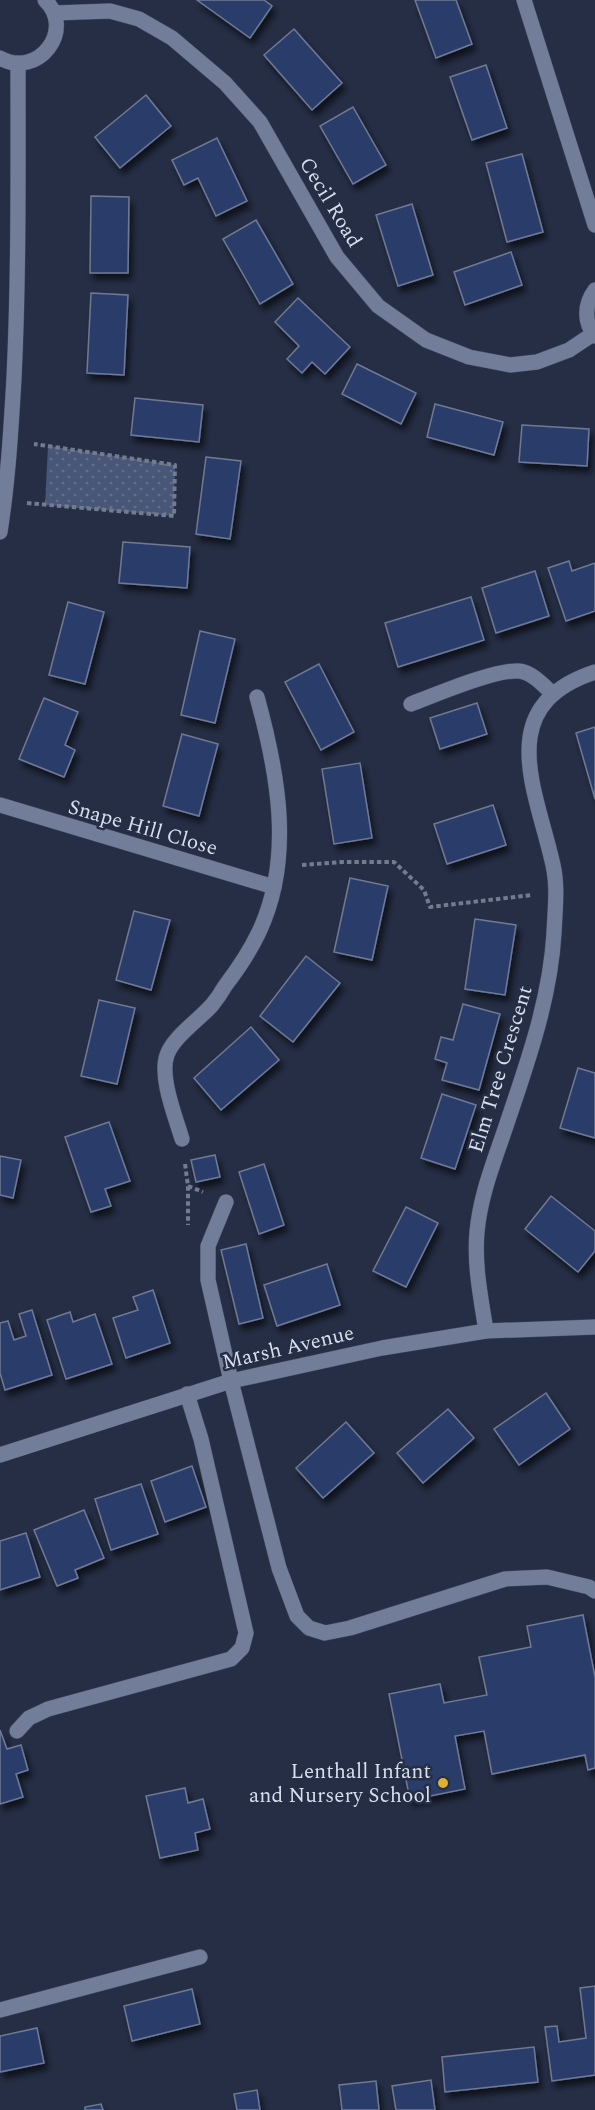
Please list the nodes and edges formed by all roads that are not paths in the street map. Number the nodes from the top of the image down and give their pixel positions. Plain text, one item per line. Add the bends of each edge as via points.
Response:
1 (45, 0) edge
2 (524, 0) edge
3 (54, 14) junction
4 (0, 58) edge
5 (18, 64) junction
6 (595, 225) edge
7 (595, 290) edge
8 (594, 335) edge
9 (0, 532) edge
10 (595, 672) edge
11 (553, 694) junction
12 (257, 697) dead end
13 (411, 704) dead end
14 (0, 805) edge
15 (274, 887) junction
16 (182, 1139) road end
17 (226, 1202) dead end
18 (595, 1327) edge
19 (486, 1331) junction
20 (231, 1381) junction
21 (187, 1394) junction
22 (0, 1455) edge
23 (595, 1591) edge
24 (17, 1731) dead end
25 (200, 1958) dead end
26 (0, 2010) edge

1 - 3 street
2 - 6 street
3 - 5 street via 56,25 49,48 40,57
3 - 8 street, Cecil Road via 110,11 139,19 172,38 225,83 260,122 337,258 378,306 426,340 469,357 510,365 537,362
4 - 5 street
5 - 9 street via 17,310
7 - 8 street via 586,313
10 - 11 street, Elm Tree Crescent
11 - 13 street via 521,671 502,672
11 - 19 street, Elm Tree Crescent via 540,711 530,735 528,765 553,866 553,956 540,1022 483,1193 476,1272
12 - 15 street via 279,800 280,842
14 - 15 street, Snape Hill Close
15 - 16 street via 259,931 239,967 213,1004 167,1055 165,1076
17 - 20 street via 208,1246 208,1280
18 - 19 street, Marsh Avenue
19 - 20 street, Marsh Avenue via 382,1348
20 - 21 street, Marsh Avenue
20 - 23 street via 279,1568 297,1616 309,1628 325,1633 350,1628 506,1579 547,1577
21 - 22 street, Marsh Avenue
21 - 24 street via 246,1633 242,1648 231,1659 48,1709 29,1718
25 - 26 street

